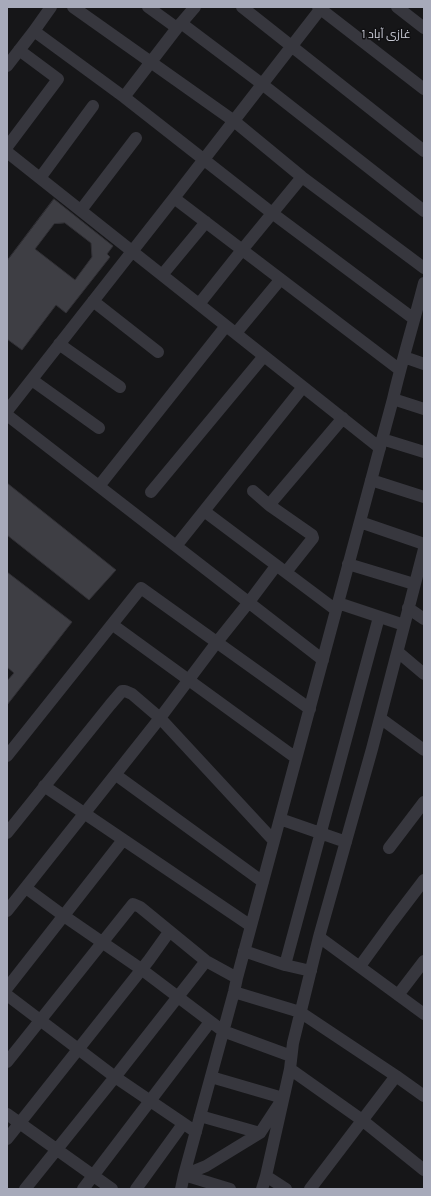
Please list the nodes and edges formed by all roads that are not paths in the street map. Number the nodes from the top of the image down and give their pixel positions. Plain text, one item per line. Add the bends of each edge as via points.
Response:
1 (51, 7) edge
2 (73, 7) edge
3 (148, 7) edge
4 (195, 7) edge
5 (242, 7) edge
6 (397, 7) edge
7 (320, 8) edge
8 (179, 26) junction
9 (424, 28) edge
10 (34, 31) junction
11 (291, 46) junction
12 (19, 50) junction
13 (151, 61) junction
14 (7, 66) edge
15 (262, 84) junction
16 (424, 89) edge
17 (124, 97) junction
18 (93, 106) dead end
19 (234, 121) junction
20 (136, 138) dead end
21 (7, 147) edge
22 (424, 151) edge
23 (7, 152) edge
24 (203, 160) junction
25 (302, 177) junction
26 (40, 178) junction
27 (174, 198) junction
28 (81, 210) junction
29 (424, 211) edge
30 (272, 213) junction
31 (206, 222) junction
32 (242, 250) junction
33 (132, 251) junction
34 (424, 268) edge
35 (162, 275) junction
36 (280, 280) junction
37 (424, 283) edge
38 (93, 301) junction
39 (199, 304) junction
40 (418, 317) edge
41 (226, 326) junction
42 (236, 333) junction
43 (59, 344) junction
44 (158, 352) dead end
45 (264, 356) junction
46 (404, 357) junction
47 (424, 364) edge
48 (400, 370) junction
49 (32, 380) junction
50 (303, 387) junction
51 (120, 388) dead end
52 (393, 399) junction
53 (424, 409) edge
54 (7, 411) edge
55 (7, 414) edge
56 (343, 418) junction
57 (99, 428) dead end
58 (381, 444) junction
59 (424, 452) edge
60 (371, 480) junction
61 (98, 486) junction
62 (151, 492) dead end
63 (253, 492) dead end
64 (424, 498) edge
65 (269, 505) junction
66 (204, 511) junction
67 (360, 522) junction
68 (176, 546) junction
69 (423, 552) edge
70 (348, 564) junction
71 (281, 569) junction
72 (414, 584) junction
73 (249, 602) junction
74 (337, 607) junction
75 (408, 608) junction
76 (379, 617) junction
77 (424, 619) edge
78 (112, 624) junction
79 (404, 625) junction
80 (217, 642) junction
81 (398, 652) junction
82 (323, 660) junction
83 (424, 674) edge
84 (188, 680) junction
85 (310, 709) junction
86 (160, 718) junction
87 (380, 718) junction
88 (424, 750) edge
89 (7, 756) edge
90 (296, 758) junction
91 (116, 775) junction
92 (44, 786) junction
93 (424, 802) edge
94 (85, 814) junction
95 (280, 819) junction
96 (7, 833) edge
97 (320, 833) junction
98 (122, 840) junction
99 (274, 841) junction
100 (346, 842) junction
101 (389, 848) dead end
102 (424, 880) edge
103 (263, 882) junction
104 (26, 888) junction
105 (7, 911) edge
106 (64, 916) junction
107 (251, 926) junction
108 (169, 932) junction
109 (319, 937) junction
110 (102, 942) junction
111 (244, 951) junction
112 (424, 960) edge
113 (206, 961) junction
114 (286, 965) junction
115 (360, 966) junction
116 (141, 969) junction
117 (311, 972) junction
118 (237, 978) junction
119 (7, 988) edge
120 (234, 992) junction
121 (7, 995) edge
122 (398, 995) junction
123 (178, 998) junction
124 (300, 1012) junction
125 (424, 1014) edge
126 (41, 1020) junction
127 (210, 1022) junction
128 (223, 1031) junction
129 (78, 1049) junction
130 (291, 1056) junction
131 (7, 1062) edge
132 (290, 1069) junction
133 (396, 1076) junction
134 (115, 1077) junction
135 (211, 1077) junction
136 (424, 1096) edge
137 (283, 1098) junction
138 (150, 1102) junction
139 (7, 1114) edge
140 (200, 1116) junction
141 (362, 1120) junction
142 (19, 1123) junction
143 (182, 1124) junction
144 (196, 1132) junction
145 (260, 1133) junction
146 (7, 1138) edge
147 (56, 1150) junction
148 (424, 1170) edge
149 (184, 1175) junction
150 (93, 1176) junction
151 (266, 1176) junction
152 (25, 1189) edge
153 (83, 1189) edge
154 (112, 1189) edge
155 (136, 1189) edge
156 (181, 1189) edge
157 (230, 1189) edge
158 (262, 1189) edge
159 (286, 1189) edge
160 (310, 1189) edge

1 - 10 street
2 - 13 street
3 - 8 street
4 - 8 street
5 - 11 street
6 - 9 street
7 - 11 street
7 - 16 street
8 - 13 street
8 - 15 street
10 - 12 street
10 - 17 street
11 - 15 street
11 - 22 street
12 - 14 street
12 - 21 street via 58,79
13 - 17 street
13 - 19 street
15 - 19 street
15 - 29 street
17 - 24 street
18 - 26 street
19 - 24 street
19 - 25 street
20 - 28 street
23 - 26 street
24 - 27 street
24 - 30 street
25 - 30 street
25 - 34 street
26 - 28 street
27 - 31 street
27 - 33 street
28 - 33 street
30 - 32 street
30 - 40 street
31 - 32 street
31 - 35 street
32 - 36 street
32 - 39 street
33 - 35 street
33 - 38 street
35 - 39 street
36 - 42 street
36 - 48 street
37 - 40 street
38 - 43 street
38 - 44 street
39 - 41 street
40 - 46 street
41 - 42 street
41 - 61 street
42 - 45 street
43 - 49 street
43 - 51 street
45 - 50 street
45 - 62 street
46 - 47 street
46 - 48 street
48 - 52 street
49 - 54 street
49 - 57 street
50 - 56 street
50 - 66 street
52 - 53 street
52 - 58 street
55 - 61 street
56 - 58 street
56 - 65 street
58 - 59 street
58 - 60 street
60 - 64 street
60 - 67 street
61 - 68 street
63 - 65 street
65 - 71 street via 313,538
66 - 68 street
66 - 71 street
67 - 69 street
67 - 70 street
68 - 73 street
69 - 72 street
70 - 72 street
70 - 74 street
71 - 73 street
71 - 74 street
72 - 75 street
73 - 80 street
73 - 82 street
74 - 76 street
74 - 82 street
75 - 77 street
75 - 79 street
76 - 79 street
76 - 97 street
78 - 80 street via 141,588
78 - 84 street
78 - 89 street
79 - 81 street
80 - 84 street
80 - 85 street
81 - 83 street
81 - 87 street
82 - 85 street
84 - 86 street
84 - 90 street
85 - 90 street
86 - 91 street
86 - 92 street via 132,694 122,691
86 - 99 street
87 - 88 street
87 - 100 street
90 - 95 street
91 - 94 street
91 - 103 street
92 - 94 street
92 - 96 street
93 - 101 street
94 - 98 street
94 - 104 street
95 - 97 street
95 - 99 street
97 - 100 street
97 - 114 street
98 - 106 street
98 - 107 street
99 - 103 street
100 - 109 street
102 - 115 street
103 - 107 street
104 - 105 street
104 - 106 street
106 - 110 street
106 - 119 street
107 - 111 street
108 - 110 street via 133,904
108 - 113 street
108 - 116 street
109 - 115 street
109 - 117 street
110 - 116 street
110 - 126 street
111 - 114 street
111 - 118 street
112 - 122 street
113 - 118 street
113 - 123 street
114 - 117 street
115 - 122 street
116 - 123 street
116 - 129 street
117 - 124 street
118 - 120 street
120 - 124 street
120 - 128 street
121 - 126 street
122 - 125 street
123 - 127 street
123 - 134 street
124 - 130 street
124 - 133 street
126 - 129 street
126 - 131 street
127 - 128 street
127 - 138 street
128 - 130 street
128 - 135 street
129 - 134 street
129 - 142 street
130 - 132 street
132 - 137 street
132 - 141 street
133 - 136 street
133 - 141 street
134 - 138 street
134 - 147 street
135 - 137 street
135 - 140 street
137 - 145 street
137 - 151 street
138 - 143 street
138 - 150 street
139 - 142 street
140 - 144 street
140 - 145 street
141 - 148 street
141 - 160 street
142 - 146 street
142 - 147 street
143 - 144 street
143 - 155 street
144 - 149 street
145 - 149 street via 206,1166
147 - 150 street
147 - 152 street
149 - 156 street
149 - 157 street
150 - 153 street
150 - 154 street
151 - 158 street
151 - 159 street

